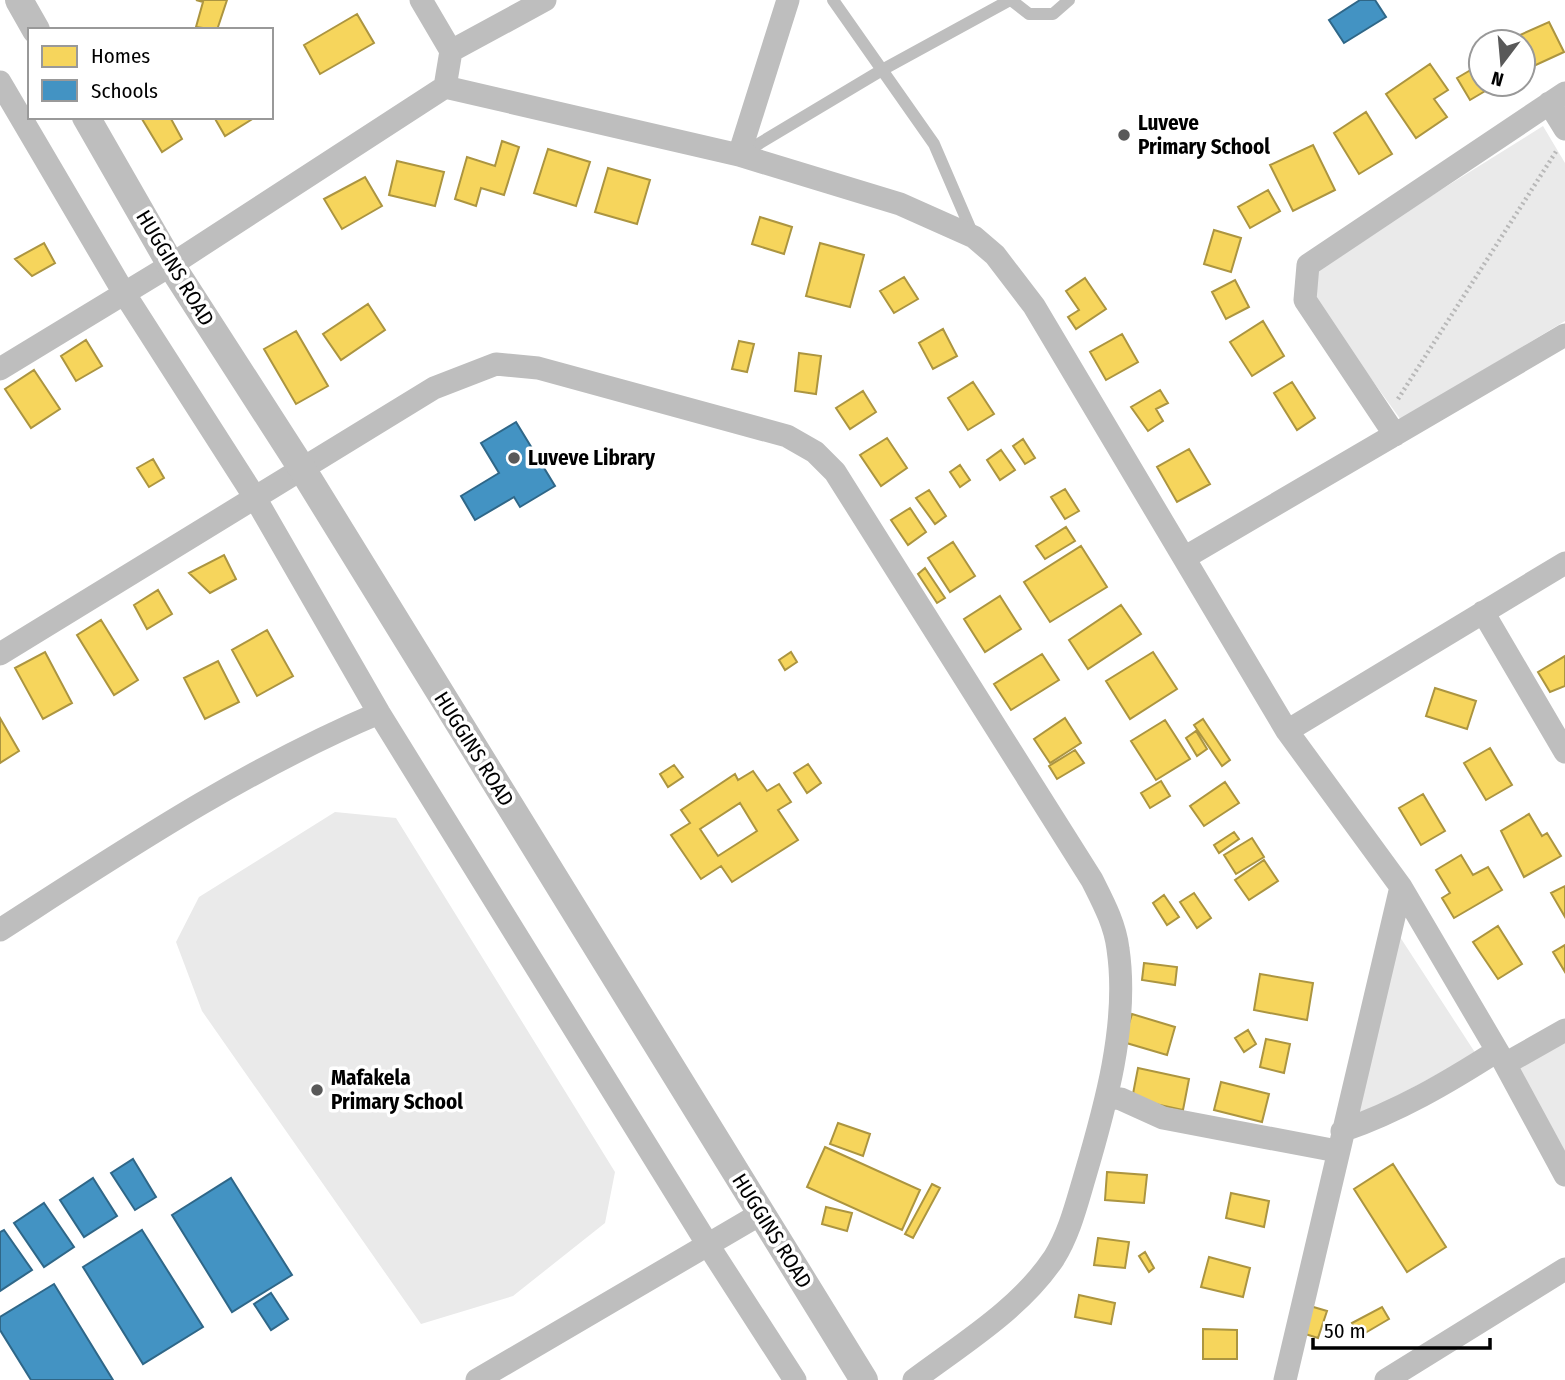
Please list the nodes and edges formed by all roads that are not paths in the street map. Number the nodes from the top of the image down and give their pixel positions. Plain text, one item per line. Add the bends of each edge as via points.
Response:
1 (19, 0) edge
2 (421, 0) edge
3 (545, 0) edge
4 (788, 0) edge
5 (834, 0) edge
6 (1010, 0) edge
7 (1069, 0) edge
8 (35, 28) edge
9 (451, 51) junction
10 (882, 70) junction
11 (0, 82) edge
12 (445, 87) junction
13 (1557, 98) edge
14 (87, 119) edge
15 (1561, 139) edge
16 (738, 155) junction
17 (974, 237) junction
18 (171, 265) junction
19 (124, 293) junction
20 (1565, 335) edge
21 (0, 369) edge
22 (1390, 427) junction
23 (301, 467) junction
24 (254, 496) junction
25 (1184, 558) junction
26 (1565, 563) edge
27 (1483, 612) junction
28 (0, 654) edge
29 (379, 713) junction
30 (1286, 731) junction
31 (1565, 752) edge
32 (1401, 887) junction
33 (0, 930) edge
34 (1565, 1030) edge
35 (1501, 1057) junction
36 (1108, 1097) junction
37 (1339, 1141) junction
38 (1565, 1175) edge
39 (762, 1213) junction
40 (708, 1245) junction
41 (1565, 1269) edge
42 (477, 1380) edge
43 (796, 1380) edge
44 (864, 1380) edge
45 (914, 1380) edge
46 (1285, 1380) edge
47 (1386, 1380) edge

1 - 8 street
2 - 9 street
3 - 9 street
4 - 16 street
5 - 10 lane
6 - 7 lane via 1029,14 1053,14
6 - 10 lane
9 - 12 street
10 - 16 lane
10 - 17 lane via 934,144
11 - 19 street
12 - 16 street
12 - 18 street
13 - 15 street
13 - 22 street via 1308,265 1306,300
14 - 18 street, HUGGINS ROAD
16 - 17 street via 900,204
17 - 25 street via 995,255 1034,306
18 - 19 street
18 - 23 street, HUGGINS ROAD
19 - 21 street
19 - 24 street
20 - 22 street
22 - 25 street
23 - 24 street
23 - 36 street via 434,388 496,364 538,368 787,436 815,452 835,472 1107,910 1118,949 1120,996
23 - 39 street, HUGGINS ROAD
24 - 28 street
24 - 29 street
25 - 30 street
26 - 27 street
27 - 30 street
27 - 31 street
29 - 33 street via 324,736 182,812
29 - 40 street
30 - 32 street
32 - 35 street
32 - 37 street
34 - 35 street
35 - 37 street
35 - 38 street
36 - 37 street via 1121,1098 1163,1118
36 - 45 street via 1069,1229 1055,1257 1037,1281 986,1326
37 - 46 street
39 - 40 street
39 - 44 street, HUGGINS ROAD
40 - 42 street
40 - 43 street
41 - 47 street

